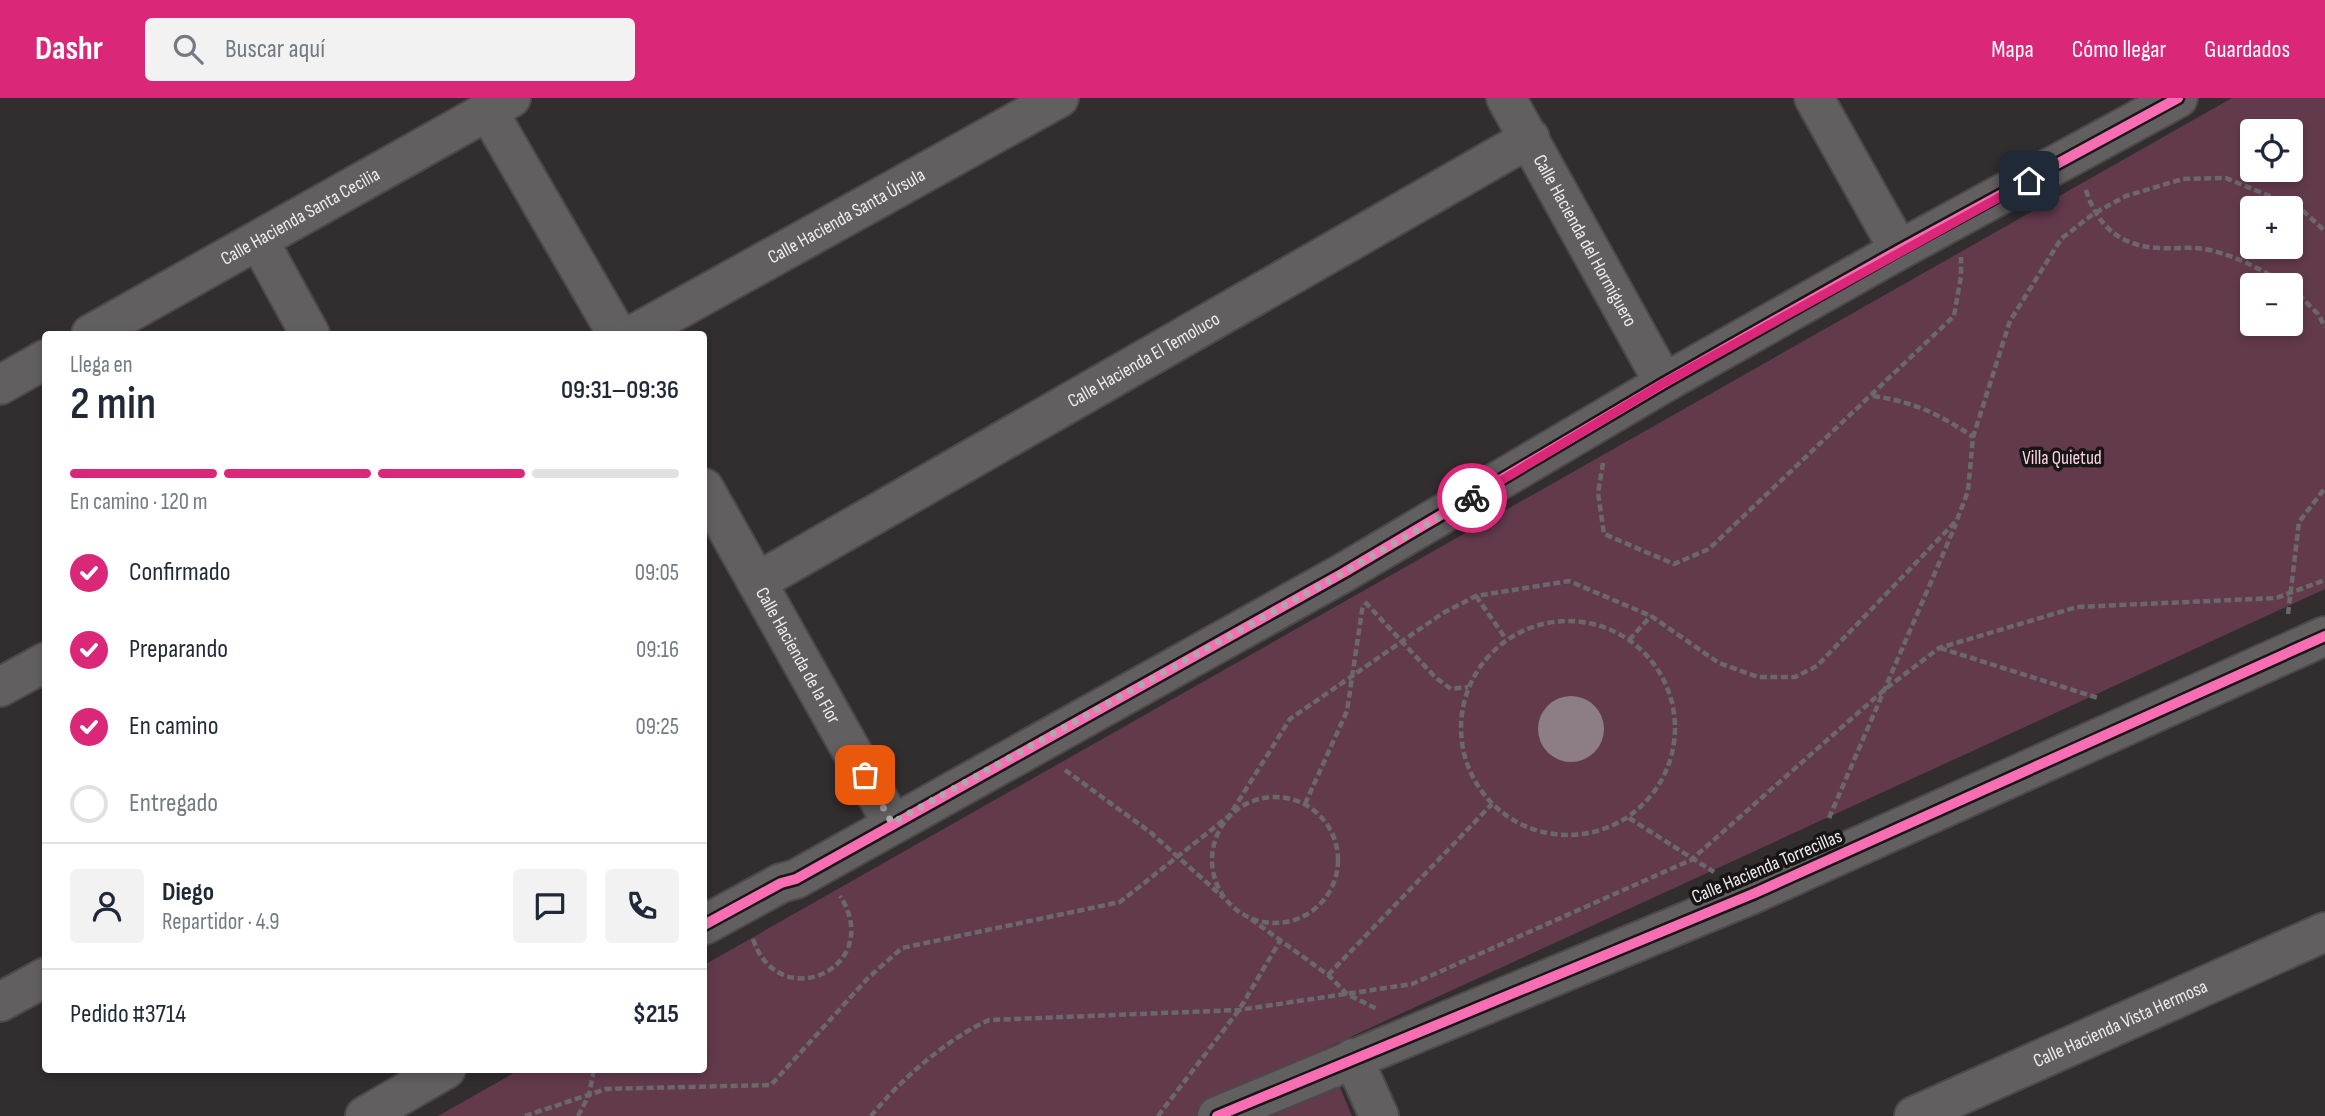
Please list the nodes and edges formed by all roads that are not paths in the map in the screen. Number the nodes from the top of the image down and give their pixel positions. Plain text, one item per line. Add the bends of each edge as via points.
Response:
1 (1059, 98) edge
2 (1506, 98) edge
3 (1814, 98) edge
4 (2178, 98) edge
5 (499, 104) edge
6 (1530, 138) junction
7 (260, 241) junction
8 (1899, 250) junction
9 (96, 331) edge
10 (308, 331) edge
11 (615, 331) edge
12 (639, 331) edge
13 (42, 361) edge
14 (1664, 383) junction
15 (0, 385) edge
16 (707, 493) edge
17 (757, 582) junction
18 (2325, 636) edge
19 (42, 664) edge
20 (0, 687) edge
21 (892, 823) junction
22 (707, 923) edge
23 (2325, 932) edge
24 (42, 979) edge
25 (0, 1002) edge
26 (1353, 1058) junction
27 (439, 1073) edge
28 (365, 1116) edge
29 (1217, 1116) edge
30 (1379, 1116) edge
31 (1914, 1116) edge

1 - 12 street, Calle Hacienda Santa Úrsula
2 - 6 street, Calle Hacienda del Hormiguero
3 - 8 street
4 - 8 street
5 - 7 street, Calle Hacienda Santa Cecilia
5 - 11 street
6 - 14 street, Calle Hacienda del Hormiguero
6 - 17 street, Calle Hacienda El Temoluco
7 - 9 street, Calle Hacienda Santa Cecilia
7 - 10 street
8 - 14 street
13 - 15 street
14 - 21 street via 1343,573
16 - 17 street, Calle Hacienda de la Flor
17 - 21 street, Calle Hacienda de la Flor
18 - 26 street, Calle Hacienda Torrecillas via 1755,893
19 - 20 street
21 - 22 street
23 - 31 street, Calle Hacienda Vista Hermosa
24 - 25 street
26 - 29 street, Calle Hacienda Torrecillas
26 - 30 street
27 - 28 street

